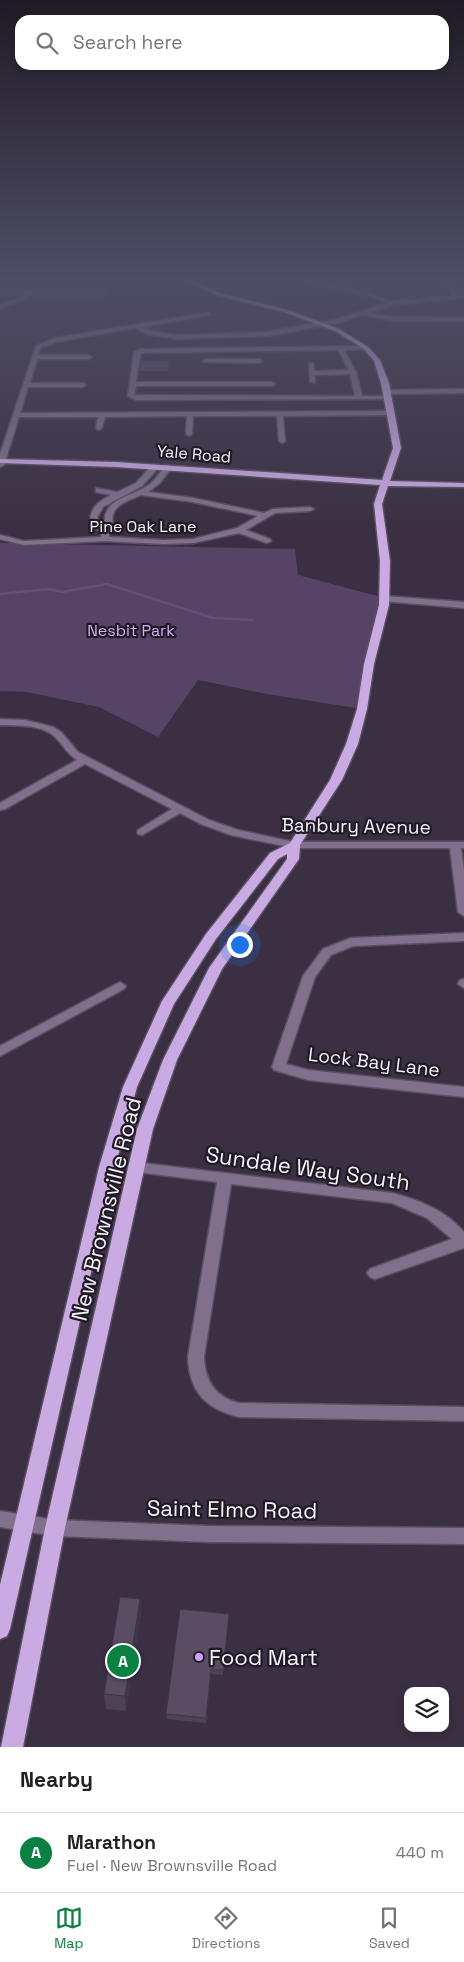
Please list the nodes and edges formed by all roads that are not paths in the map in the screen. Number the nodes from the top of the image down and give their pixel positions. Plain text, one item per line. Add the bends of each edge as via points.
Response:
1 (33, 363) edge
2 (136, 363) edge
3 (348, 363) edge
4 (377, 363) edge
5 (311, 364) dead end
6 (312, 372) junction
7 (354, 372) junction
8 (313, 382) dead end
9 (133, 384) junction
10 (179, 384) junction
11 (244, 384) junction
12 (272, 384) dead end
13 (26, 385) junction
14 (83, 385) dead end
15 (464, 391) edge
16 (386, 395) junction
17 (178, 398) junction
18 (245, 398) junction
19 (359, 398) junction
20 (389, 413) junction
21 (16, 415) junction
22 (102, 415) junction
23 (190, 415) junction
24 (280, 415) junction
25 (99, 428) dead end
26 (189, 434) dead end
27 (282, 441) dead end
28 (0, 463) edge
29 (154, 468) junction
30 (166, 469) junction
31 (385, 484) junction
32 (464, 485) edge
33 (99, 490) dead end
34 (141, 493) junction
35 (119, 494) junction
36 (130, 497) junction
37 (310, 508) dead end
38 (263, 515) junction
39 (240, 530) junction
40 (105, 535) junction
41 (0, 536) edge
42 (266, 541) dead end
43 (385, 599) junction
44 (464, 605) edge
45 (0, 722) edge
46 (86, 759) junction
47 (1, 807) edge
48 (180, 809) junction
49 (142, 832) dead end
50 (294, 845) junction
51 (460, 846) edge
52 (464, 912) edge
53 (464, 937) edge
54 (120, 986) dead end
55 (0, 1052) edge
56 (464, 1092) edge
57 (134, 1167) junction
58 (225, 1177) junction
59 (464, 1242) edge
60 (376, 1273) dead end
61 (464, 1414) edge
62 (0, 1519) edge
63 (23, 1522) junction
64 (55, 1528) junction
65 (464, 1536) edge
66 (0, 1629) edge
67 (12, 1747) edge

1 - 13 street
2 - 9 street
3 - 7 street
4 - 16 main road
5 - 6 street
6 - 7 street
6 - 8 street
7 - 19 street
9 - 10 street
9 - 17 street via 132,398
10 - 11 street
10 - 17 street
11 - 12 street
11 - 18 street
13 - 14 street
13 - 21 street
15 - 16 street
16 - 19 street
16 - 20 main road
17 - 18 street
18 - 19 street
20 - 24 street
20 - 31 main road via 396,448
21 - 22 street
21 - 28 street
22 - 23 street
22 - 25 street
23 - 24 street
23 - 26 street
24 - 27 street
28 - 29 main road, Yale Road
29 - 30 main road, Yale Road
29 - 35 street via 141,483
30 - 31 main road, Yale Road via 301,483
30 - 34 street via 154,484
31 - 32 main road, Yale Road
31 - 43 main road via 378,504 385,561
33 - 35 street
34 - 36 street
34 - 38 street
35 - 36 street
35 - 40 street via 95,510 95,526
36 - 40 street via 112,507
37 - 38 street, Pine Oak Lane via 281,509
38 - 39 street, Pine Oak Lane
39 - 40 street, Pine Oak Lane via 216,538 180,542
39 - 42 street
40 - 41 street, Pine Oak Lane via 24,543
43 - 44 street
43 - 50 main road via 352,744 336,780
45 - 46 street, Banbury Avenue via 50,729 74,754
46 - 47 street
46 - 48 street, Banbury Avenue
48 - 49 street
48 - 50 street, Banbury Avenue via 235,834
50 - 51 street, Banbury Avenue
50 - 57 main road, New Brownsville Road via 293,859 216,968 190,1018 155,1099
50 - 63 main road, New Brownsville Road via 274,856 211,937 167,1004 130,1086 107,1167
51 - 52 street
53 - 56 street, Lock Bay Lane via 351,942 327,952 309,976 279,1067 308,1075
54 - 55 street
57 - 58 street, Sundale Way South
57 - 64 main road, New Brownsville Road
58 - 59 street, Sundale Way South via 418,1204 436,1214
58 - 61 street via 196,1357 197,1375 205,1393 239,1410
59 - 60 street
62 - 63 street, Saint Elmo Road
63 - 64 street, Saint Elmo Road
63 - 66 main road, New Brownsville Road
64 - 65 street, Saint Elmo Road via 210,1534
64 - 67 main road, New Brownsville Road

